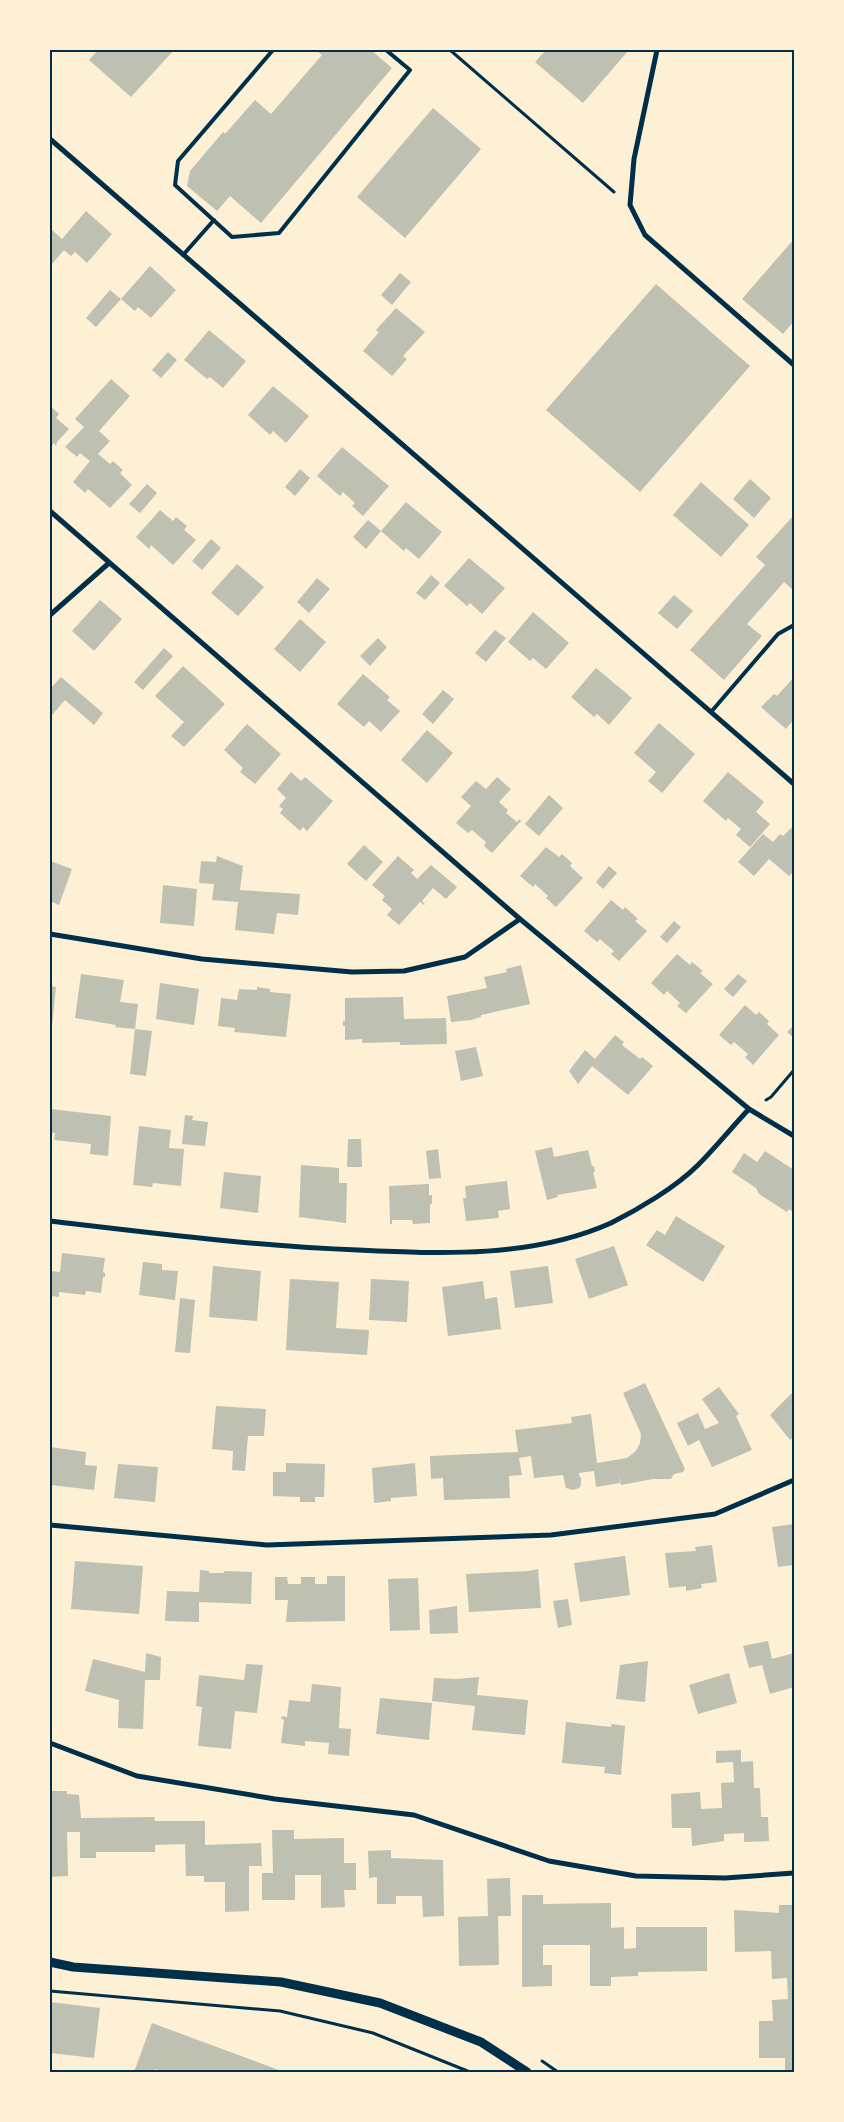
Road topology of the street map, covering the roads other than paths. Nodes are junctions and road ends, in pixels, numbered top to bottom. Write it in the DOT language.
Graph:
graph roads {
  1 [pos="272,50"];
  2 [pos="386,50"];
  3 [pos="657,50"];
  4 [pos="50,139"];
  5 [pos="214,220"];
  6 [pos="183,254"];
  7 [pos="794,364"];
  8 [pos="50,511"];
  9 [pos="109,563"];
  10 [pos="50,615"];
  11 [pos="794,626"];
  12 [pos="711,712"];
  13 [pos="794,784"];
  14 [pos="520,918"];
  15 [pos="50,934"];
  16 [pos="749,1109"];
  17 [pos="794,1136"];
  18 [pos="50,1222"];
  19 [pos="794,1480"];
  20 [pos="50,1525"];
  21 [pos="50,1743"];
  22 [pos="794,1873"];
  23 [pos="50,1962"];
  24 [pos="526,2072"];
  1 -- 5 [label="lane"];
  2 -- 5 [label="lane"];
  3 -- 7 [label="street"];
  4 -- 6 [label="street"];
  5 -- 6 [label="lane"];
  6 -- 12 [label="street"];
  8 -- 9 [label="street"];
  9 -- 10 [label="street"];
  9 -- 14 [label="street"];
  11 -- 12 [label="lane"];
  12 -- 13 [label="street"];
  14 -- 15 [label="street"];
  14 -- 16 [label="street"];
  16 -- 17 [label="street"];
  16 -- 18 [label="street"];
  19 -- 20 [label="street"];
  21 -- 22 [label="street"];
  23 -- 24 [label="street"];
}
